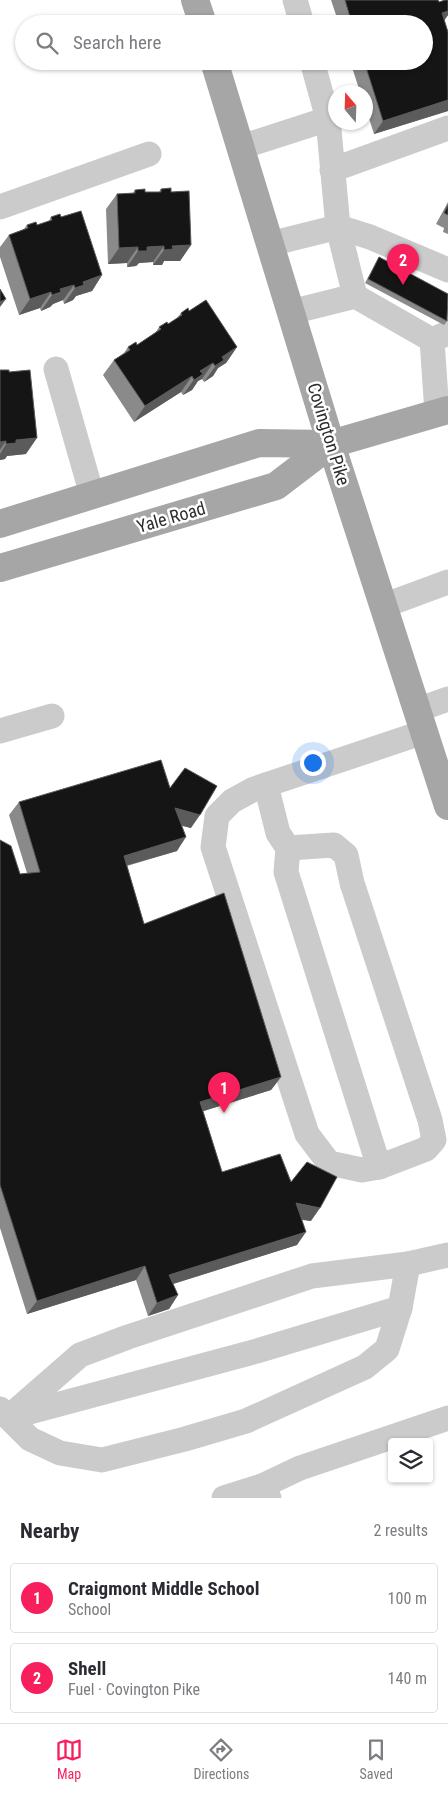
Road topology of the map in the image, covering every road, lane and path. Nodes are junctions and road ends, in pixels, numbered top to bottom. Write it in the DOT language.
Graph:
graph roads {
  1 [pos="195,0"];
  2 [pos="295,0"];
  3 [pos="200,15"];
  4 [pos="299,15"];
  5 [pos="217,70"];
  6 [pos="314,70"];
  7 [pos="328,119"];
  8 [pos="448,128"];
  9 [pos="329,130"];
  10 [pos="241,147"];
  11 [pos="148,154"];
  12 [pos="332,170"];
  13 [pos="0,207"];
  14 [pos="338,227"];
  15 [pos="270,244"];
  16 [pos="448,270"];
  17 [pos="355,296"];
  18 [pos="290,312"];
  19 [pos="440,337"];
  20 [pos="56,369"];
  21 [pos="442,412"];
  22 [pos="331,444"];
  23 [pos="92,495"];
  24 [pos="0,524"];
  25 [pos="0,568"];
  26 [pos="448,582"];
  27 [pos="383,606"];
  28 [pos="448,698"];
  29 [pos="52,716"];
  30 [pos="420,721"];
  31 [pos="0,731"];
  32 [pos="266,785"];
  33 [pos="448,806"];
  34 [pos="288,848"];
  35 [pos="379,1167"];
  36 [pos="448,1255"];
  37 [pos="408,1264"];
  38 [pos="400,1308"];
  39 [pos="4,1413"];
  40 [pos="448,1418"];
  41 [pos="266,1492"];
  42 [pos="224,1498"];
  1 -- 3 [label="main road"];
  2 -- 4 [label="lane"];
  5 -- 10 [label="main road, Covington Pike"];
  6 -- 7 [label="lane"];
  7 -- 10 [label="lane"];
  8 -- 12 [label="lane"];
  9 -- 12 [label="lane"];
  10 -- 15 [label="main road, Covington Pike"];
  11 -- 13 [label="lane"];
  12 -- 14 [label="lane"];
  14 -- 15 [label="lane"];
  14 -- 16 [label="lane"];
  14 -- 17 [label="lane"];
  15 -- 18 [label="main road, Covington Pike"];
  17 -- 18 [label="lane"];
  17 -- 19 [label="lane"];
  18 -- 22 [label="main road, Covington Pike"];
  19 -- 21 [label="lane"];
  20 -- 23 [label="lane"];
  21 -- 22 [label="main road, Yale Road"];
  22 -- 23 [label="main road, Yale Road"];
  22 -- 25 [label="main road, Yale Road"];
  22 -- 27 [label="main road, Covington Pike"];
  23 -- 24 [label="main road, Yale Road"];
  26 -- 27 [label="lane"];
  27 -- 30 [label="main road, Covington Pike"];
  28 -- 30 [label="lane"];
  29 -- 31 [label="lane"];
  30 -- 32 [label="lane"];
  30 -- 33 [label="main road, Covington Pike"];
  32 -- 34 [label="lane"];
  32 -- 35 [label="lane"];
  34 -- 35 [label="lane"];
  34 -- 35 [label="lane"];
  36 -- 37 [label="lane"];
  37 -- 38 [label="lane"];
  37 -- 39 [label="lane"];
  38 -- 39 [label="lane"];
  38 -- 39 [label="lane"];
  40 -- 41 [label="lane"];
  41 -- 42 [label="lane"];
}
